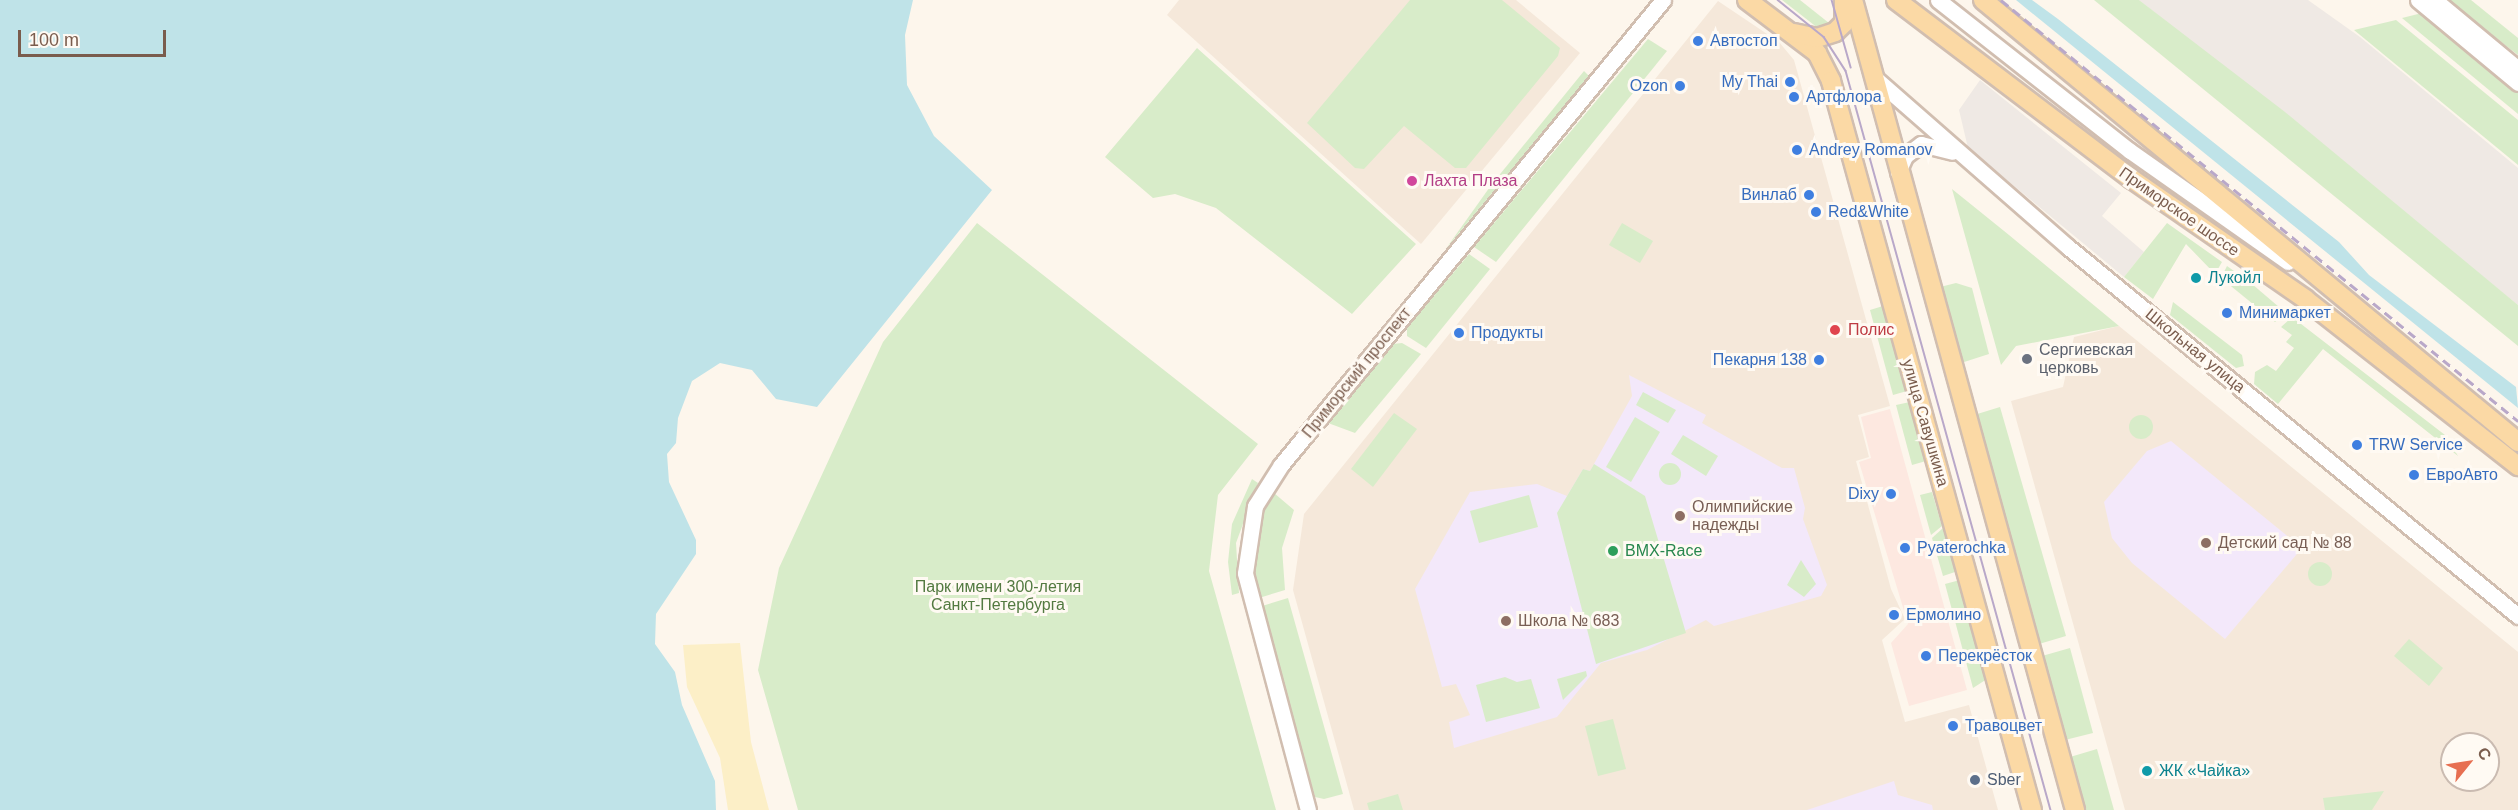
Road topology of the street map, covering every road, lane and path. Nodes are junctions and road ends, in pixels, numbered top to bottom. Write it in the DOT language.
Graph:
graph roads {
  1 [pos="1663,0"];
  2 [pos="1748,0"];
  3 [pos="1844,0"];
  4 [pos="1853,0"];
  5 [pos="1896,0"];
  6 [pos="1938,0"];
  7 [pos="1983,0"];
  8 [pos="2418,0"];
  9 [pos="2435,0"];
  10 [pos="1792,32"];
  11 [pos="2518,69"];
  12 [pos="1876,80"];
  13 [pos="2518,83"];
  14 [pos="1968,162"];
  15 [pos="1898,172"];
  16 [pos="2357,310"];
  17 [pos="2518,442"];
  18 [pos="2518,466"];
  19 [pos="2518,616"];
  20 [pos="1308,810"];
  21 [pos="2032,810"];
  22 [pos="2075,810"];
  1 -- 20 [label="street, Приморский проспект"];
  2 -- 10 [label="main road, улица Савушкина"];
  3 -- 10 [label="main road"];
  4 -- 12 [label="main road"];
  5 -- 18 [label="main road, Приморское шоссе"];
  6 -- 16 [label="street"];
  7 -- 16 [label="main road"];
  8 -- 13 [label="street"];
  9 -- 11 [label="street"];
  10 -- 21 [label="main road, улица Савушкина"];
  12 -- 14 [label="street, Школьная улица"];
  12 -- 15 [label="main road"];
  14 -- 15 [label="street"];
  14 -- 19 [label="street, Школьная улица"];
  15 -- 22 [label="main road"];
  16 -- 17 [label="main road"];
}
